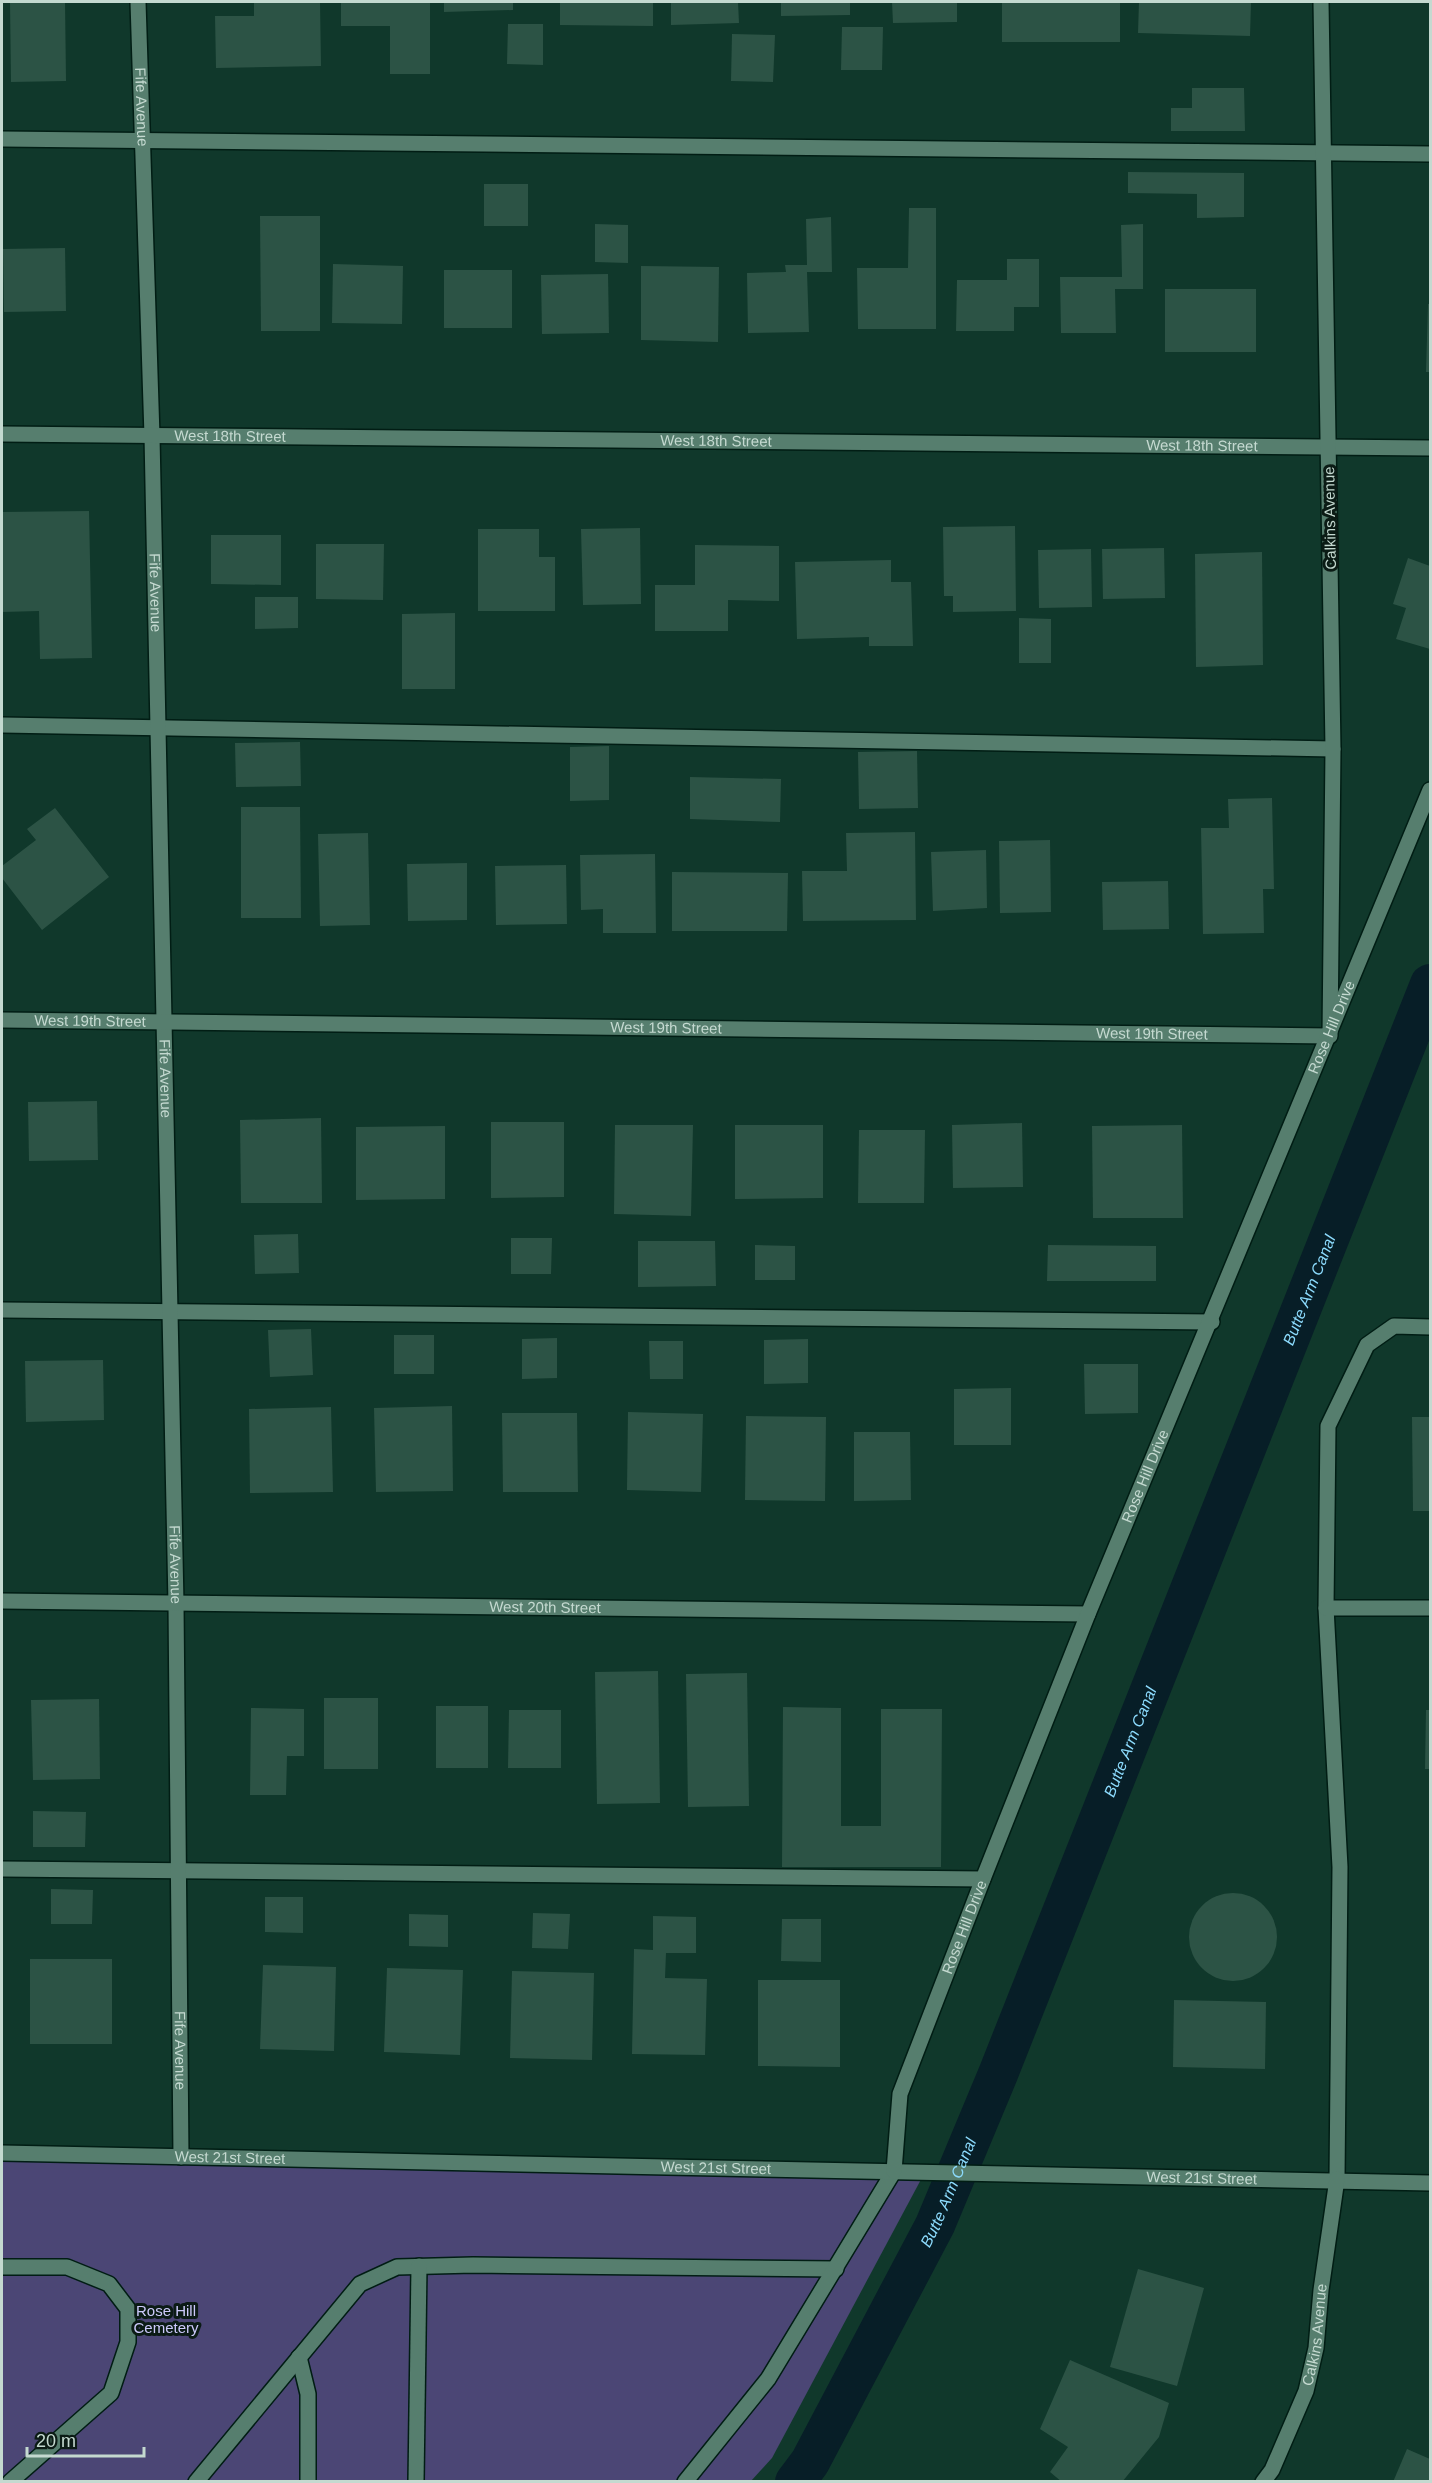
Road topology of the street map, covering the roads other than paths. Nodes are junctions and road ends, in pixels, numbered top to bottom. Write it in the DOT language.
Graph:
graph roads {
  1 [pos="138,2"];
  2 [pos="1321,2"];
  3 [pos="2,139"];
  4 [pos="143,141"];
  5 [pos="1324,151"];
  6 [pos="1431,154"];
  7 [pos="2,434"];
  8 [pos="152,436"];
  9 [pos="1330,447"];
  10 [pos="1431,448"];
  11 [pos="2,725"];
  12 [pos="156,727"];
  13 [pos="1333,749"];
  14 [pos="1431,790"];
  15 [pos="2,1020"];
  16 [pos="163,1023"];
  17 [pos="1330,1036"];
  18 [pos="2,1310"];
  19 [pos="170,1312"];
  20 [pos="1212,1322"];
  21 [pos="1431,1327"];
  22 [pos="2,1601"];
  23 [pos="176,1604"];
  24 [pos="1326,1608"];
  25 [pos="1431,1608"];
  26 [pos="1088,1614"];
  27 [pos="2,1869"];
  28 [pos="180,1871"];
  29 [pos="983,1880"];
  30 [pos="2,2153"];
  31 [pos="182,2157"];
  32 [pos="894,2171"];
  33 [pos="1337,2180"];
  34 [pos="1431,2183"];
  35 [pos="419,2266"];
  36 [pos="2,2267"];
  37 [pos="836,2269"];
  38 [pos="299,2357"];
  39 [pos="10,2481"];
  40 [pos="196,2481"];
  41 [pos="308,2481"];
  42 [pos="416,2481"];
  43 [pos="685,2481"];
  44 [pos="1263,2481"];
  1 -- 4 [label="street, Fife Avenue"];
  2 -- 5 [label="street, Calkins Avenue"];
  3 -- 4 [label="street"];
  4 -- 5 [label="street"];
  4 -- 8 [label="street, Fife Avenue"];
  5 -- 6 [label="street"];
  5 -- 9 [label="street, Calkins Avenue"];
  7 -- 8 [label="street, West 18th Street"];
  8 -- 9 [label="street, West 18th Street"];
  8 -- 12 [label="street, Fife Avenue"];
  9 -- 10 [label="street, West 18th Street"];
  9 -- 13 [label="street, Calkins Avenue"];
  11 -- 12 [label="street"];
  12 -- 13 [label="street"];
  12 -- 16 [label="street, Fife Avenue"];
  13 -- 17 [label="street, Calkins Avenue"];
  14 -- 17 [label="street, Rose Hill Drive"];
  15 -- 16 [label="street, West 19th Street"];
  16 -- 17 [label="street, West 19th Street"];
  16 -- 19 [label="street, Fife Avenue"];
  17 -- 20 [label="street, Rose Hill Drive"];
  18 -- 19 [label="street"];
  19 -- 20 [label="street"];
  19 -- 23 [label="street, Fife Avenue"];
  20 -- 26 [label="street, Rose Hill Drive"];
  21 -- 24 [label="street, Calkins Avenue"];
  22 -- 23 [label="street, West 20th Street"];
  23 -- 26 [label="street, West 20th Street"];
  23 -- 28 [label="street, Fife Avenue"];
  24 -- 25 [label="street"];
  24 -- 33 [label="street, Calkins Avenue"];
  26 -- 29 [label="street, Rose Hill Drive"];
  27 -- 28 [label="street"];
  28 -- 29 [label="street"];
  28 -- 31 [label="street, Fife Avenue"];
  29 -- 32 [label="street, Rose Hill Drive"];
  30 -- 31 [label="street, West 21st Street"];
  31 -- 32 [label="street, West 21st Street"];
  32 -- 33 [label="street, West 21st Street"];
  32 -- 37 [label="street"];
  33 -- 34 [label="street, West 21st Street"];
  33 -- 44 [label="street, Calkins Avenue"];
  35 -- 37 [label="street"];
  35 -- 38 [label="street"];
  35 -- 42 [label="street"];
  36 -- 39 [label="street"];
  37 -- 43 [label="street"];
  38 -- 40 [label="street"];
  38 -- 41 [label="street"];
}
